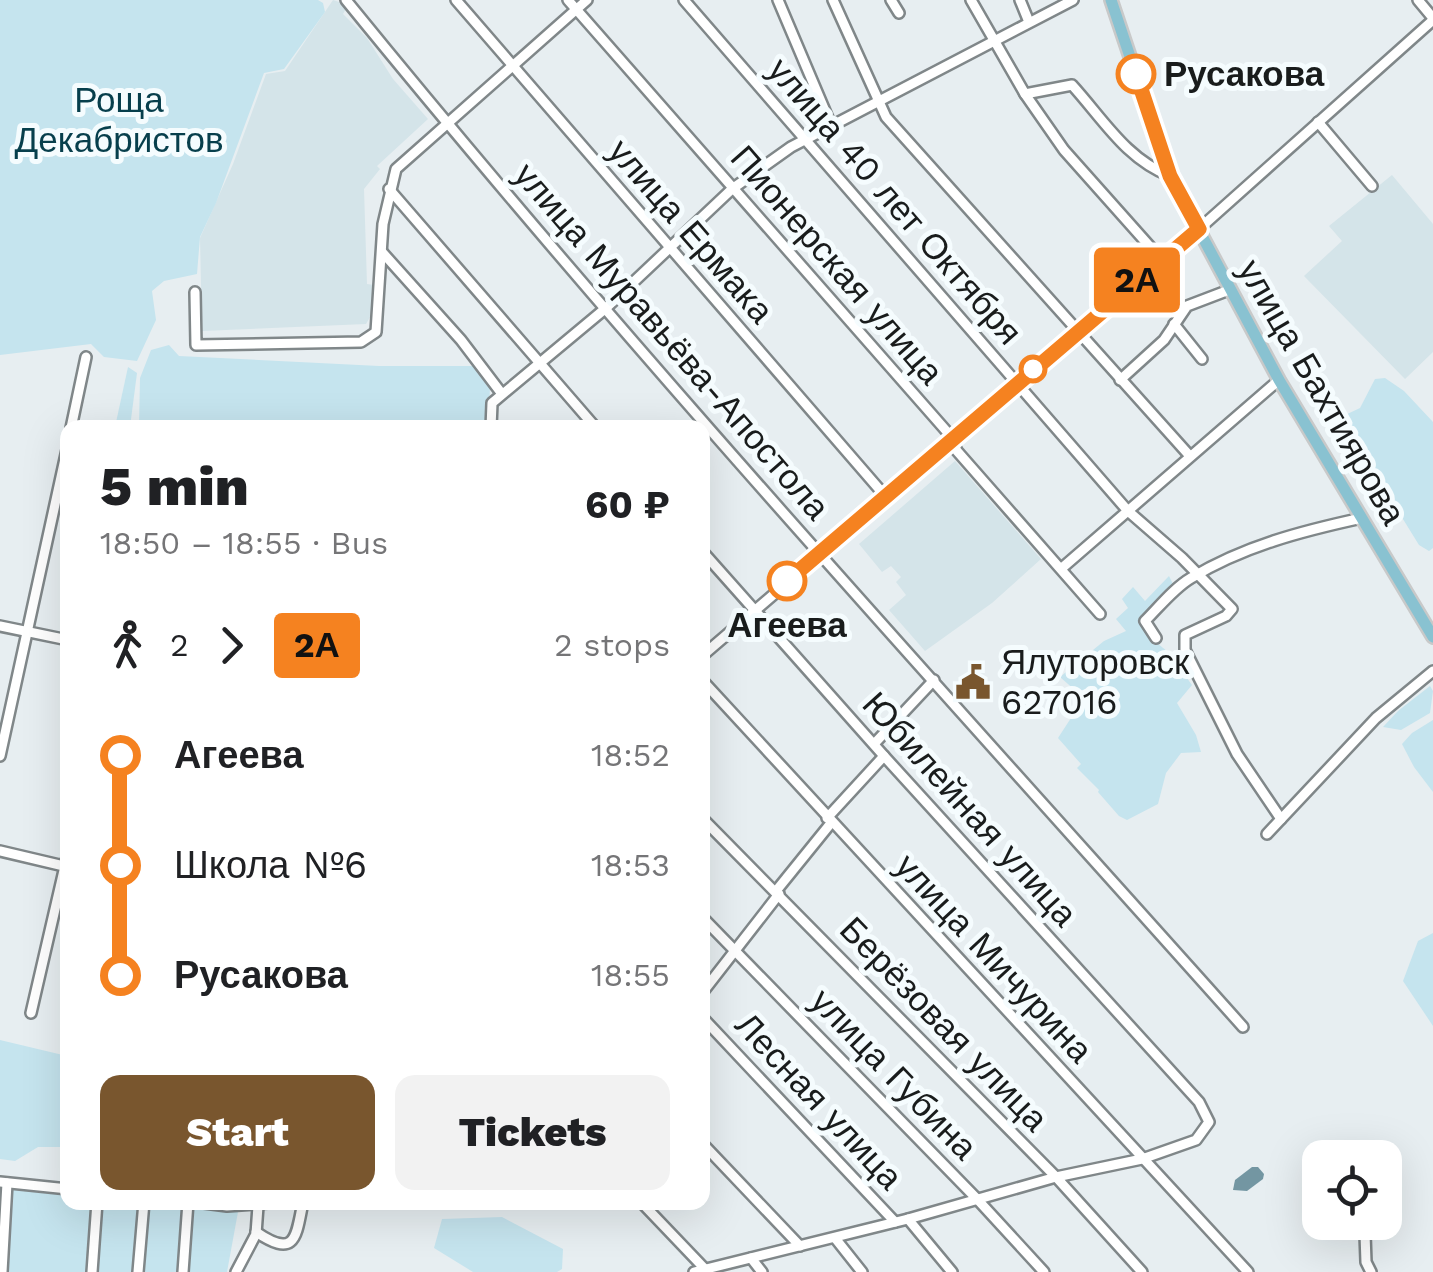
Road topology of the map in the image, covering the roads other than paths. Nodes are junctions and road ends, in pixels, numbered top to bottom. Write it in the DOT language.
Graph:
graph roads {
  1 [pos="346,0"];
  2 [pos="456,0"];
  3 [pos="568,0"];
  4 [pos="587,0"];
  5 [pos="684,0"];
  6 [pos="778,0"];
  7 [pos="833,0"];
  8 [pos="891,0"];
  9 [pos="971,0"];
  10 [pos="1020,0"];
  11 [pos="1073,0"];
  12 [pos="1111,0"];
  13 [pos="1418,0"];
  14 [pos="576,9"];
  15 [pos="899,13"];
  16 [pos="1433,19"];
  17 [pos="1029,22"];
  18 [pos="994,40"];
  19 [pos="512,68"];
  20 [pos="1024,94"];
  21 [pos="878,100"];
  22 [pos="1318,122"];
  23 [pos="448,124"];
  24 [pos="830,125"];
  25 [pos="805,138"];
  26 [pos="1170,176"];
  27 [pos="1372,186"];
  28 [pos="389,189"];
  29 [pos="732,189"];
  30 [pos="1199,229"];
  31 [pos="669,249"];
  32 [pos="382,252"];
  33 [pos="1161,259"];
  34 [pos="1229,290"];
  35 [pos="195,292"];
  36 [pos="606,308"];
  37 [pos="1174,324"];
  38 [pos="1077,331"];
  39 [pos="86,357"];
  40 [pos="1202,359"];
  41 [pos="542,362"];
  42 [pos="1120,380"];
  43 [pos="1278,380"];
  44 [pos="1017,383"];
  45 [pos="502,394"];
  46 [pos="73,420"];
  47 [pos="491,420"];
  48 [pos="589,420"];
  49 [pos="703,420"];
  50 [pos="710,428"];
  51 [pos="950,442"];
  52 [pos="1189,456"];
  53 [pos="60,483"];
  54 [pos="886,496"];
  55 [pos="1128,511"];
  56 [pos="1362,518"];
  57 [pos="820,554"];
  58 [pos="710,560"];
  59 [pos="1062,568"];
  60 [pos="1198,574"];
  61 [pos="754,610"];
  62 [pos="1100,614"];
  63 [pos="0,626"];
  64 [pos="29,632"];
  65 [pos="1433,637"];
  66 [pos="60,638"];
  67 [pos="1156,638"];
  68 [pos="710,649"];
  69 [pos="1433,672"];
  70 [pos="934,680"];
  71 [pos="710,689"];
  72 [pos="874,744"];
  73 [pos="0,756"];
  74 [pos="884,756"];
  75 [pos="829,820"];
  76 [pos="1281,820"];
  77 [pos="710,826"];
  78 [pos="1267,834"];
  79 [pos="0,851"];
  80 [pos="60,866"];
  81 [pos="60,892"];
  82 [pos="777,893"];
  83 [pos="710,926"];
  84 [pos="735,950"];
  85 [pos="710,982"];
  86 [pos="31,1013"];
  87 [pos="710,1026"];
  88 [pos="1243,1026"];
  89 [pos="710,1152"];
  90 [pos="1142,1159"];
  91 [pos="1056,1177"];
  92 [pos="4,1183"];
  93 [pos="60,1188"];
  94 [pos="977,1199"];
  95 [pos="96,1210"];
  96 [pos="143,1210"];
  97 [pos="191,1210"];
  98 [pos="258,1210"];
  99 [pos="302,1210"];
  100 [pos="648,1210"];
  101 [pos="908,1219"];
  102 [pos="894,1222"];
  103 [pos="256,1232"];
  104 [pos="835,1238"];
  105 [pos="1365,1240"];
  106 [pos="800,1246"];
  107 [pos="751,1258"];
  108 [pos="698,1271"];
  109 [pos="2,1272"];
  110 [pos="92,1272"];
  111 [pos="138,1272"];
  112 [pos="184,1272"];
  113 [pos="236,1272"];
  114 [pos="762,1272"];
  115 [pos="862,1272"];
  116 [pos="952,1272"];
  117 [pos="1044,1272"];
  118 [pos="1142,1272"];
  119 [pos="1248,1272"];
  120 [pos="1372,1272"];
  1 -- 23 [label="street, улица Муравьёва-Апостола"];
  2 -- 19 [label="street, улица Ермака"];
  3 -- 14 [label="street, Пионерская улица"];
  4 -- 14 [label="street"];
  5 -- 25 [label="street, улица 40 лет Октября"];
  6 -- 24 [label="street"];
  7 -- 21 [label="street"];
  8 -- 15 [label="street"];
  9 -- 18 [label="street"];
  10 -- 17 [label="street"];
  11 -- 17 [label="street"];
  12 -- 26 [label="main road, улица Бахтиярова"];
  13 -- 16 [label="street"];
  14 -- 19 [label="street"];
  14 -- 29 [label="street, Пионерская улица"];
  16 -- 22 [label="street"];
  17 -- 18 [label="street"];
  18 -- 20 [label="street"];
  18 -- 21 [label="street"];
  19 -- 23 [label="street"];
  19 -- 31 [label="street, улица Ермака"];
  20 -- 26 [label="street"];
  20 -- 33 [label="street"];
  21 -- 24 [label="street"];
  21 -- 38 [label="street"];
  22 -- 27 [label="street"];
  22 -- 30 [label="street"];
  23 -- 28 [label="street"];
  23 -- 36 [label="street, улица Муравьёва-Апостола"];
  24 -- 25 [label="street"];
  25 -- 29 [label="street"];
  25 -- 44 [label="street, улица 40 лет Октября"];
  26 -- 30 [label="main road, улица Бахтиярова"];
  28 -- 32 [label="street"];
  28 -- 41 [label="street"];
  29 -- 31 [label="street"];
  29 -- 51 [label="street, Пионерская улица"];
  30 -- 33 [label="street"];
  30 -- 34 [label="main road, улица Бахтиярова"];
  31 -- 36 [label="street"];
  31 -- 54 [label="street, улица Ермака"];
  32 -- 35 [label="street"];
  32 -- 45 [label="street"];
  33 -- 38 [label="street"];
  34 -- 37 [label="street"];
  34 -- 43 [label="main road, улица Бахтиярова"];
  36 -- 41 [label="street"];
  36 -- 49 [label="street, улица Муравьёва-Апостола"];
  37 -- 40 [label="street"];
  37 -- 42 [label="street"];
  38 -- 42 [label="street"];
  38 -- 44 [label="street"];
  39 -- 46 [label="street"];
  41 -- 45 [label="street"];
  41 -- 48 [label="street"];
  42 -- 52 [label="street"];
  43 -- 52 [label="street"];
  43 -- 56 [label="main road, улица Бахтиярова"];
  44 -- 51 [label="street"];
  44 -- 55 [label="street, улица 40 лет Октября"];
  45 -- 47 [label="street"];
  50 -- 57 [label="street, улица Муравьёва-Апостола"];
  51 -- 54 [label="street"];
  51 -- 59 [label="street, Пионерская улица"];
  52 -- 55 [label="street"];
  53 -- 64 [label="street"];
  54 -- 57 [label="street"];
  55 -- 59 [label="street"];
  55 -- 60 [label="street, улица 40 лет Октября"];
  56 -- 60 [label="street"];
  56 -- 65 [label="main road, улица Бахтиярова"];
  57 -- 61 [label="street"];
  57 -- 70 [label="street, улица Муравьёва-Апостола"];
  58 -- 61 [label="street, Юбилейная улица"];
  59 -- 62 [label="street, Пионерская улица"];
  60 -- 67 [label="street"];
  60 -- 76 [label="street, улица 40 лет Октября"];
  61 -- 68 [label="street"];
  61 -- 72 [label="street, Юбилейная улица"];
  63 -- 64 [label="street"];
  64 -- 66 [label="street"];
  64 -- 73 [label="street"];
  69 -- 76 [label="street"];
  70 -- 72 [label="street"];
  70 -- 88 [label="street, улица Муравьёва-Апостола"];
  71 -- 75 [label="street, улица Мичурина"];
  72 -- 74 [label="street, Юбилейная улица"];
  74 -- 75 [label="street"];
  74 -- 90 [label="street, Юбилейная улица"];
  75 -- 82 [label="street"];
  75 -- 90 [label="street, улица Мичурина"];
  76 -- 78 [label="street"];
  77 -- 82 [label="street, Берёзовая улица"];
  79 -- 80 [label="street"];
  81 -- 86 [label="street"];
  82 -- 84 [label="street"];
  82 -- 91 [label="street, Берёзовая улица"];
  83 -- 84 [label="street, улица Губина"];
  84 -- 85 [label="street"];
  84 -- 94 [label="street, улица Губина"];
  87 -- 102 [label="street, Лесная улица"];
  89 -- 106 [label="street"];
  90 -- 91 [label="street"];
  90 -- 119 [label="street, улица Мичурина"];
  91 -- 94 [label="street"];
  91 -- 118 [label="street, Берёзовая улица"];
  92 -- 93 [label="street"];
  92 -- 109 [label="street"];
  94 -- 101 [label="street"];
  94 -- 117 [label="street, улица Губина"];
  95 -- 110 [label="street"];
  96 -- 111 [label="street"];
  97 -- 112 [label="street"];
  98 -- 103 [label="street"];
  99 -- 103 [label="street"];
  100 -- 108 [label="street"];
  101 -- 102 [label="street"];
  101 -- 116 [label="street, Лесная улица"];
  102 -- 104 [label="street"];
  103 -- 113 [label="street"];
  104 -- 106 [label="street"];
  104 -- 115 [label="street"];
  105 -- 120 [label="street"];
  106 -- 107 [label="street"];
  107 -- 108 [label="street"];
  107 -- 114 [label="street"];
}
